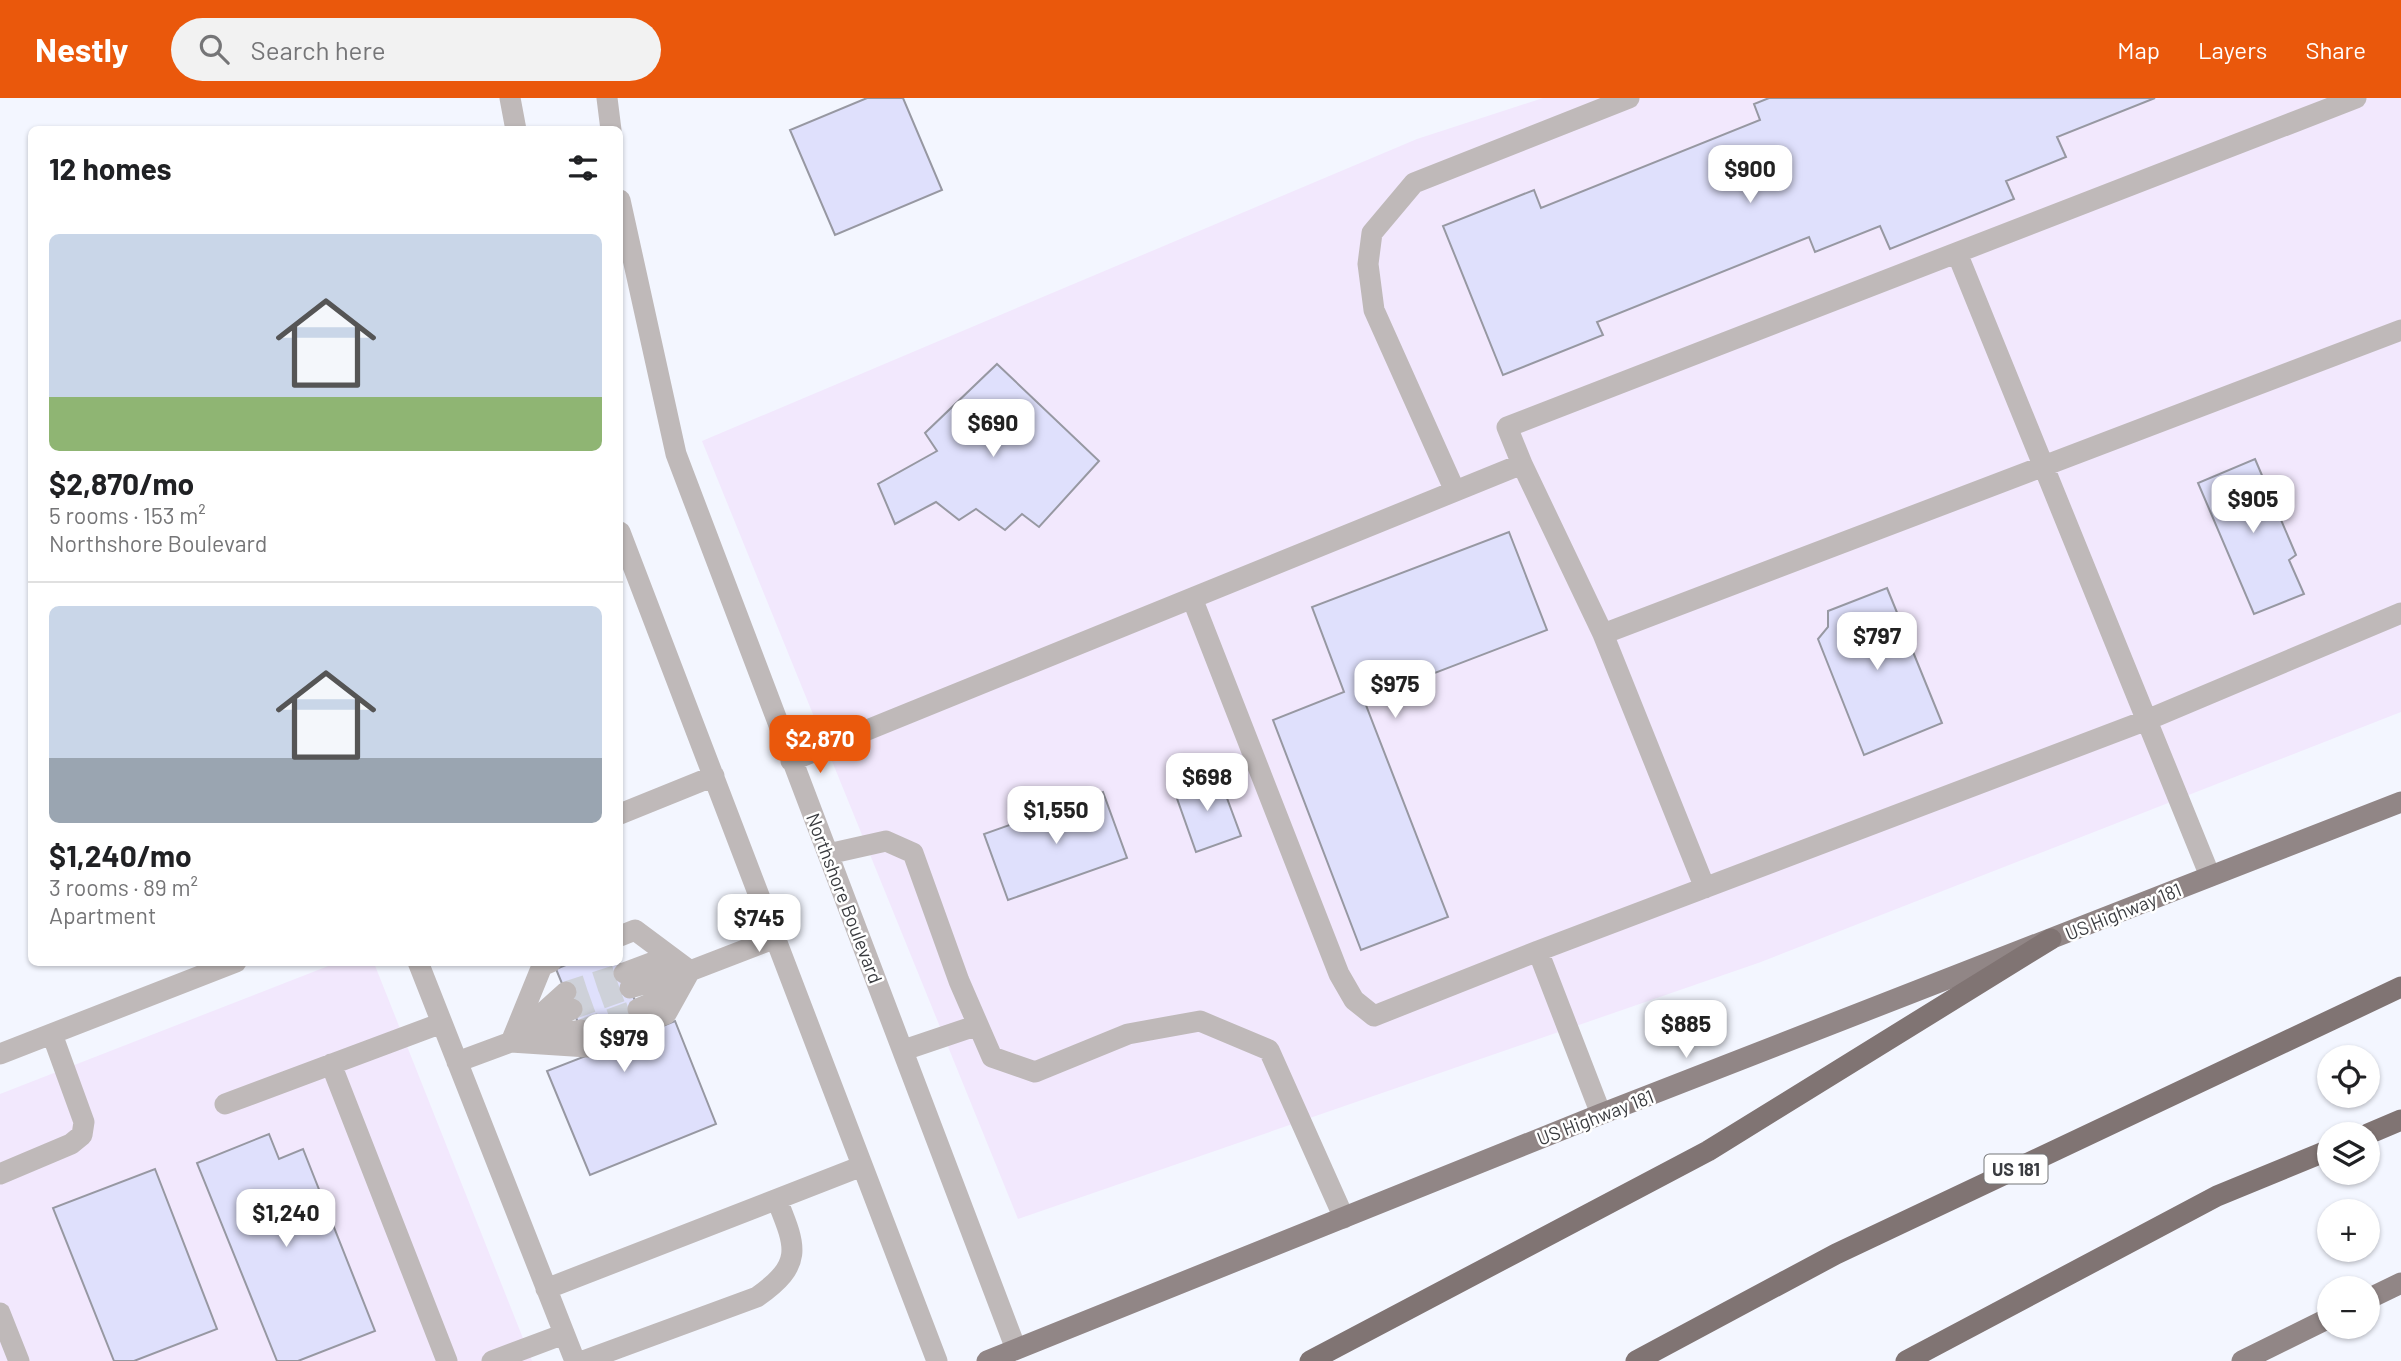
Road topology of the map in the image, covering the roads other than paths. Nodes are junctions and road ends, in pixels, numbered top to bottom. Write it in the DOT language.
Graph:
graph roads {
  1 [pos="510,98"];
  2 [pos="1629,98"];
  3 [pos="2356,98"];
  4 [pos="612,100"];
  5 [pos="515,126"];
  6 [pos="611,126"];
  7 [pos="623,214"];
  8 [pos="1957,253"];
  9 [pos="2401,330"];
  10 [pos="1522,464"];
  11 [pos="2044,466"];
  12 [pos="1455,491"];
  13 [pos="623,540"];
  14 [pos="1192,598"];
  15 [pos="2401,613"];
  16 [pos="1603,634"];
  17 [pos="2147,720"];
  18 [pos="791,761"];
  19 [pos="714,776"];
  20 [pos="2401,802"];
  21 [pos="623,813"];
  22 [pos="828,854"];
  23 [pos="2210,876"];
  24 [pos="1704,888"];
  25 [pos="623,935"];
  26 [pos="776,938"];
  27 [pos="2052,939"];
  28 [pos="1538,951"];
  29 [pos="226,966"];
  30 [pos="420,966"];
  31 [pos="542,966"];
  32 [pos="690,971"];
  33 [pos="627,980"];
  34 [pos="2401,987"];
  35 [pos="569,1001"];
  36 [pos="641,1016"];
  37 [pos="442,1023"];
  38 [pos="978,1025"];
  39 [pos="52,1034"];
  40 [pos="585,1039"];
  41 [pos="511,1042"];
  42 [pos="904,1050"];
  43 [pos="0,1054"];
  44 [pos="457,1062"];
  45 [pos="331,1065"];
  46 [pos="225,1104"];
  47 [pos="1601,1114"];
  48 [pos="2401,1120"];
  49 [pos="2380,1129"];
  50 [pos="2317,1155"];
  51 [pos="862,1166"];
  52 [pos="0,1174"];
  53 [pos="777,1200"];
  54 [pos="1344,1218"];
  55 [pos="2401,1283"];
  56 [pos="546,1289"];
  57 [pos="2380,1293"];
  58 [pos="0,1313"];
  59 [pos="2317,1324"];
  60 [pos="564,1334"];
  61 [pos="1017,1349"];
  62 [pos="19,1361"];
  63 [pos="447,1361"];
  64 [pos="492,1361"];
  65 [pos="575,1361"];
  66 [pos="583,1361"];
  67 [pos="937,1361"];
  68 [pos="987,1361"];
  69 [pos="1310,1361"];
  70 [pos="1636,1361"];
  71 [pos="1906,1361"];
  72 [pos="2242,1361"];
  1 -- 5 [label="street"];
  2 -- 12 [label="street"];
  3 -- 8 [label="street"];
  4 -- 6 [label="street"];
  7 -- 18 [label="street, Northshore Boulevard"];
  8 -- 10 [label="street"];
  8 -- 11 [label="street"];
  9 -- 11 [label="street"];
  10 -- 12 [label="street"];
  10 -- 16 [label="street"];
  11 -- 16 [label="street"];
  11 -- 17 [label="street"];
  12 -- 14 [label="street"];
  13 -- 19 [label="street"];
  14 -- 18 [label="street"];
  14 -- 28 [label="street"];
  15 -- 17 [label="street"];
  16 -- 24 [label="street"];
  17 -- 23 [label="street"];
  17 -- 24 [label="street"];
  18 -- 22 [label="street, Northshore Boulevard"];
  19 -- 21 [label="street"];
  19 -- 26 [label="street"];
  20 -- 23 [label="main road, US Highway 181"];
  22 -- 38 [label="street"];
  22 -- 42 [label="street, Northshore Boulevard"];
  23 -- 27 [label="main road, US Highway 181"];
  24 -- 28 [label="street"];
  25 -- 32 [label="street"];
  26 -- 32 [label="street"];
  26 -- 51 [label="street"];
  27 -- 47 [label="main road, US Highway 181"];
  27 -- 69 [label="highway"];
  28 -- 47 [label="street"];
  29 -- 39 [label="street"];
  30 -- 37 [label="street"];
  31 -- 41 [label="street"];
  32 -- 33 [label="street"];
  32 -- 36 [label="street"];
  34 -- 70 [label="highway, US 181"];
  35 -- 41 [label="street"];
  37 -- 44 [label="street"];
  37 -- 45 [label="street"];
  38 -- 42 [label="street"];
  38 -- 54 [label="street"];
  39 -- 43 [label="street"];
  39 -- 52 [label="street"];
  40 -- 41 [label="street"];
  41 -- 44 [label="street"];
  42 -- 61 [label="street, Northshore Boulevard"];
  44 -- 56 [label="street"];
  45 -- 46 [label="street"];
  45 -- 63 [label="street"];
  47 -- 54 [label="main road, US Highway 181"];
  48 -- 49 [label="highway"];
  50 -- 71 [label="highway"];
  51 -- 53 [label="street"];
  51 -- 67 [label="street"];
  53 -- 56 [label="street"];
  53 -- 66 [label="street"];
  54 -- 61 [label="main road, US Highway 181"];
  55 -- 57 [label="main road"];
  56 -- 60 [label="street"];
  58 -- 62 [label="street"];
  59 -- 72 [label="main road"];
  60 -- 64 [label="street"];
  60 -- 65 [label="street"];
  61 -- 68 [label="main road, US Highway 181"];
}
